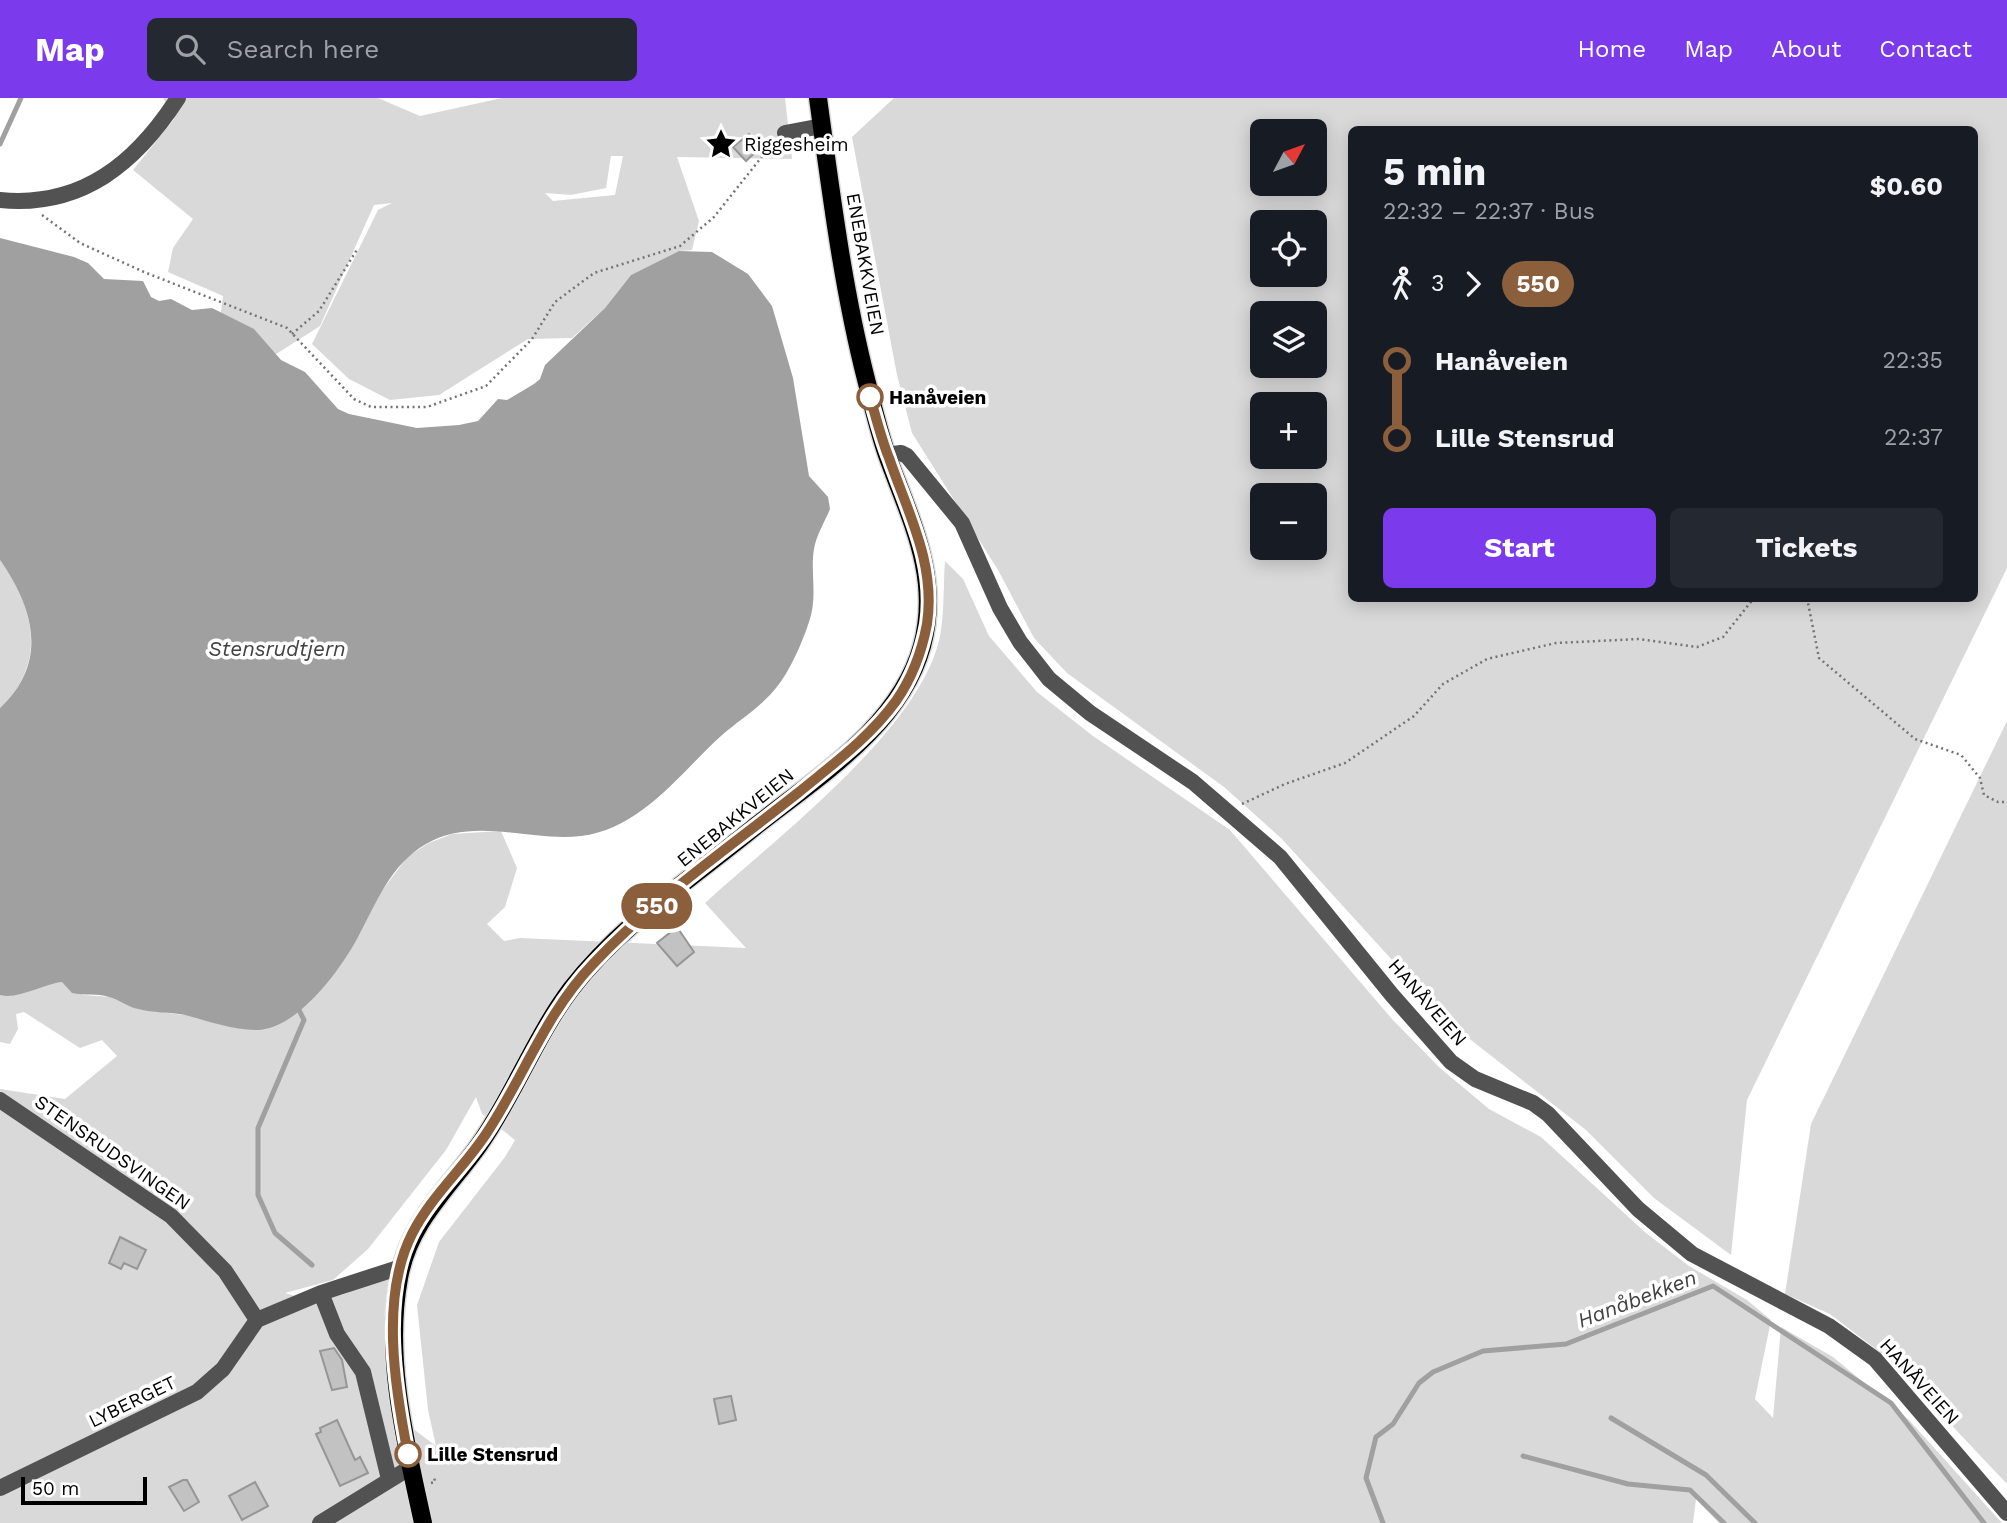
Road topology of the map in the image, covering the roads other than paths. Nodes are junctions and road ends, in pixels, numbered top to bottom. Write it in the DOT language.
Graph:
graph roads {
  1 [pos="178,98"];
  2 [pos="818,98"];
  3 [pos="822,126"];
  4 [pos="785,133"];
  5 [pos="0,200"];
  6 [pos="887,455"];
  7 [pos="0,1100"];
  8 [pos="401,1267"];
  9 [pos="321,1293"];
  10 [pos="257,1320"];
  11 [pos="411,1467"];
  12 [pos="389,1479"];
  13 [pos="0,1488"];
  14 [pos="2007,1513"];
  15 [pos="320,1523"];
  16 [pos="424,1523"];
  1 -- 5 [label="street"];
  2 -- 3 [label="main road, ENEBAKKVEIEN"];
  3 -- 4 [label="street"];
  3 -- 6 [label="main road, ENEBAKKVEIEN"];
  6 -- 8 [label="main road, ENEBAKKVEIEN"];
  6 -- 14 [label="street, HANÅVEIEN"];
  7 -- 10 [label="street, STENSRUDSVINGEN"];
  8 -- 9 [label="street"];
  8 -- 11 [label="main road, ENEBAKKVEIEN"];
  9 -- 10 [label="street"];
  9 -- 12 [label="street"];
  10 -- 13 [label="street, LYBERGET"];
  11 -- 12 [label="street"];
  11 -- 16 [label="main road, ENEBAKKVEIEN"];
  12 -- 15 [label="street"];
}
